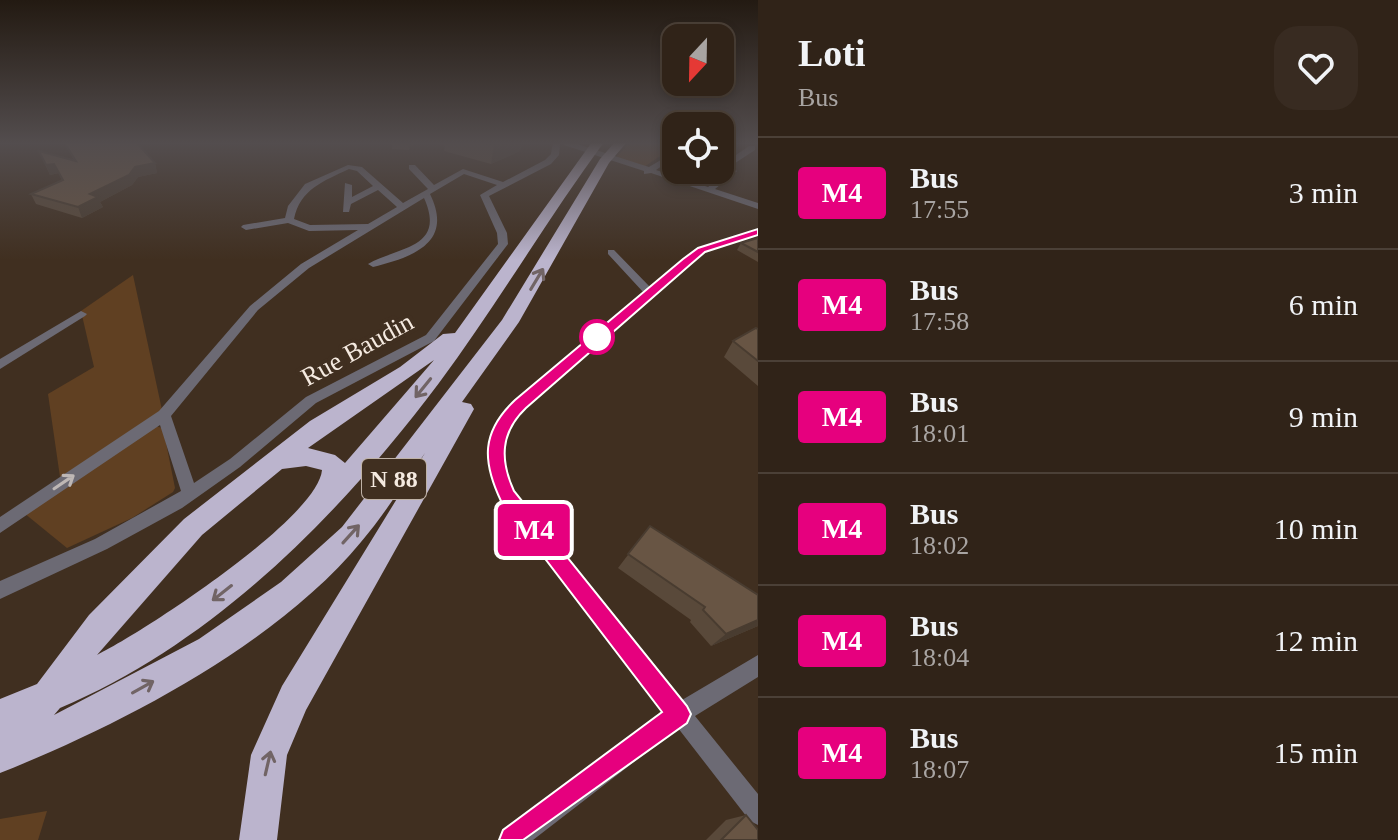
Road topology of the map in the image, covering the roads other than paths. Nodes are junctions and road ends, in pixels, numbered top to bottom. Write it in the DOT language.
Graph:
graph roads {
  1 [pos="316,181"];
  2 [pos="373,181"];
  3 [pos="422,181"];
  4 [pos="446,181"];
  5 [pos="472,181"];
  6 [pos="494,181"];
  7 [pos="508,181"];
  8 [pos="570,181"];
  9 [pos="593,181"];
  10 [pos="677,181"];
  11 [pos="720,181"];
  12 [pos="502,184"];
  13 [pos="348,185"];
  14 [pos="379,186"];
  15 [pos="429,191"];
  16 [pos="708,191"];
  17 [pos="484,195"];
  18 [pos="758,206"];
  19 [pos="403,208"];
  20 [pos="289,220"];
  21 [pos="246,227"];
  22 [pos="370,227"];
  23 [pos="758,232"];
  24 [pos="611,252"];
  25 [pos="373,264"];
  26 [pos="650,293"];
  27 [pos="480,309"];
  28 [pos="81,314"];
  29 [pos="510,322"];
  30 [pos="0,365"];
  31 [pos="164,415"];
  32 [pos="272,463"];
  33 [pos="190,494"];
  34 [pos="0,526"];
  35 [pos="258,565"];
  36 [pos="0,590"];
  37 [pos="758,665"];
  38 [pos="679,714"];
  39 [pos="0,716"];
  40 [pos="0,755"];
  41 [pos="0,762"];
  42 [pos="758,813"];
  43 [pos="258,840"];
  44 [pos="513,840"];
  1 -- 20 [label="street"];
  2 -- 14 [label="street"];
  3 -- 15 [label="street"];
  4 -- 15 [label="street"];
  5 -- 17 [label="street"];
  6 -- 12 [label="street"];
  7 -- 12 [label="street"];
  8 -- 27 [label="highway, N 88"];
  29 -- 9 [label="highway, N 88, one-way"];
  10 -- 16 [label="street"];
  11 -- 16 [label="street"];
  12 -- 17 [label="street"];
  13 -- 14 [label="street"];
  14 -- 19 [label="street"];
  15 -- 19 [label="street"];
  15 -- 25 [label="street"];
  16 -- 18 [label="street"];
  17 -- 33 [label="street, Rue Baudin"];
  19 -- 22 [label="street"];
  20 -- 21 [label="street"];
  20 -- 22 [label="street"];
  22 -- 31 [label="street"];
  23 -- 26 [label="street"];
  24 -- 26 [label="street"];
  26 -- 38 [label="street"];
  27 -- 32 [label="highway"];
  27 -- 35 [label="highway, N 88, one-way"];
  28 -- 30 [label="street"];
  40 -- 29 [label="highway, N 88, one-way"];
  43 -- 29 [label="highway, one-way"];
  31 -- 33 [label="street"];
  34 -- 31 [label="street, one-way"];
  32 -- 35 [label="highway"];
  32 -- 41 [label="highway"];
  33 -- 36 [label="street, Rue Baudin"];
  35 -- 39 [label="highway, N 88, one-way"];
  37 -- 38 [label="street"];
  38 -- 42 [label="street"];
  38 -- 44 [label="street"];
}
